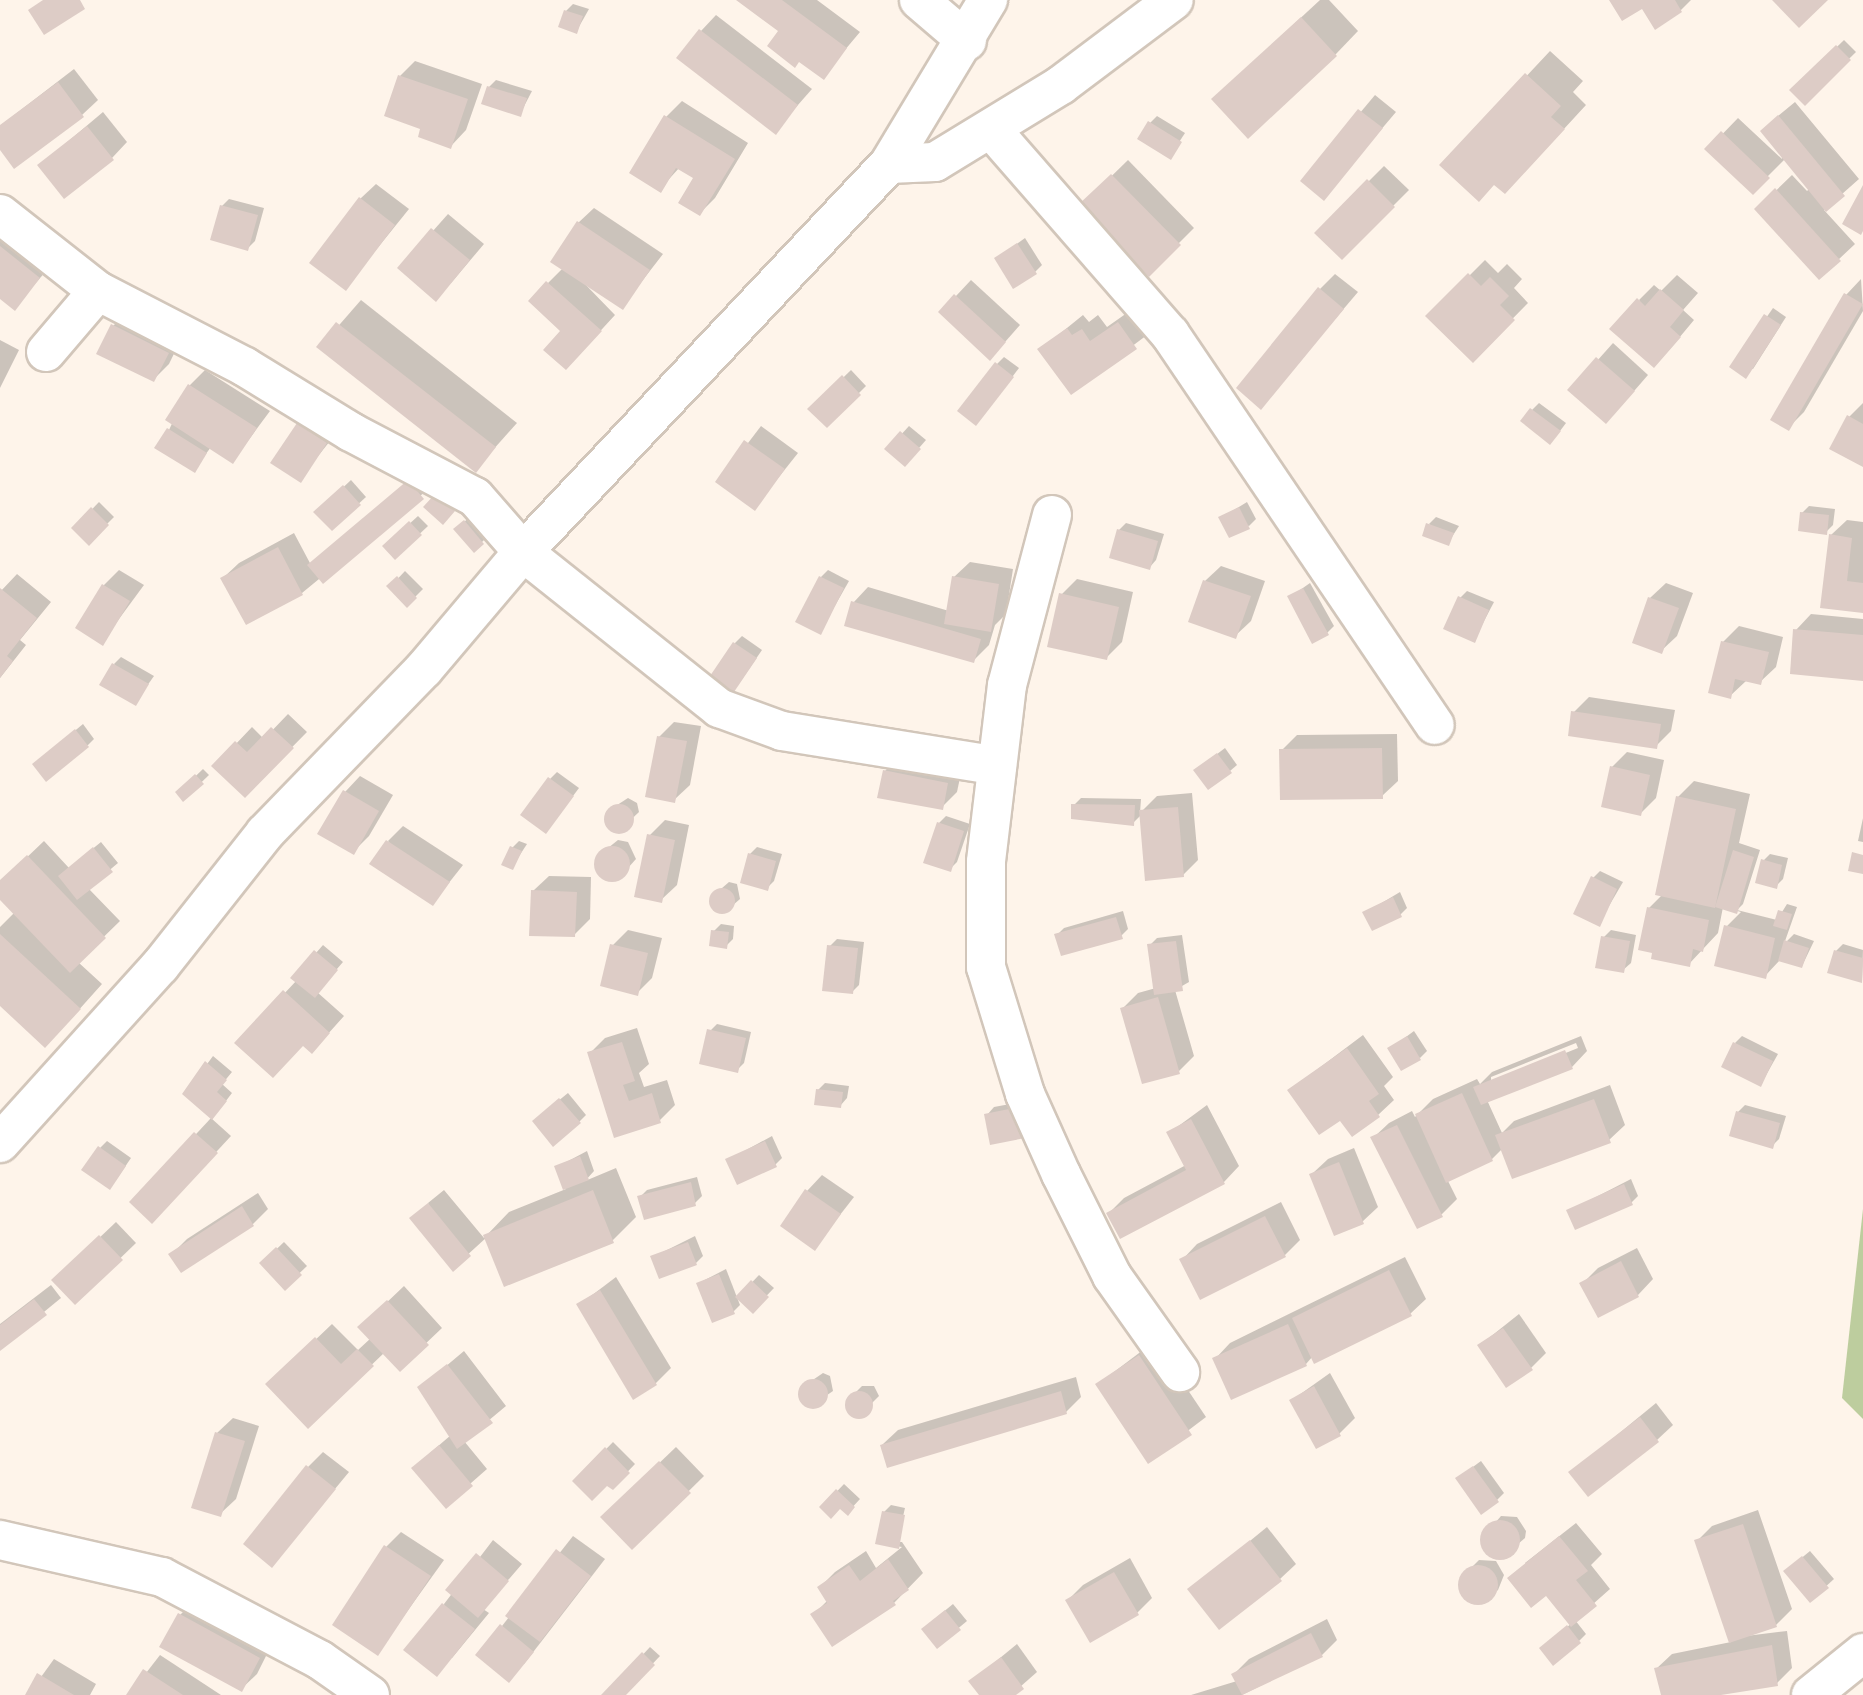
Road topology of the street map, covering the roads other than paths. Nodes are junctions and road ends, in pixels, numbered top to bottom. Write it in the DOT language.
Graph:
graph roads {
  1 [pos="919,0"];
  2 [pos="988,0"];
  3 [pos="1174,0"];
  4 [pos="967,40"];
  5 [pos="991,129"];
  6 [pos="889,164"];
  7 [pos="0,214"];
  8 [pos="98,292"];
  9 [pos="46,352"];
  10 [pos="1052,515"];
  11 [pos="523,552"];
  12 [pos="1435,725"];
  13 [pos="997,766"];
  14 [pos="0,1143"];
  15 [pos="1180,1372"];
  16 [pos="0,1540"];
  17 [pos="1863,1653"];
  18 [pos="370,1695"];
  19 [pos="1811,1695"];
  1 -- 4 [label="street"];
  2 -- 4 [label="street"];
  3 -- 5 [label="street"];
  4 -- 6 [label="street"];
  5 -- 6 [label="street"];
  5 -- 12 [label="street"];
  6 -- 11 [label="street"];
  7 -- 8 [label="street"];
  8 -- 9 [label="street"];
  8 -- 11 [label="street"];
  10 -- 13 [label="street"];
  11 -- 13 [label="street"];
  11 -- 14 [label="street"];
  13 -- 15 [label="street"];
  16 -- 18 [label="street"];
  17 -- 19 [label="street"];
}
